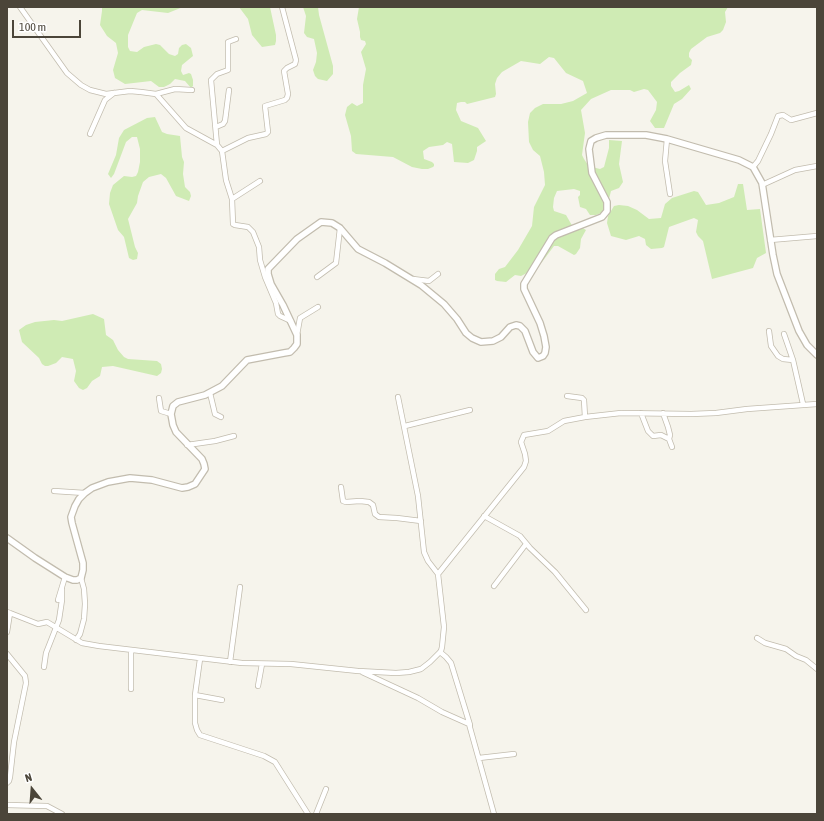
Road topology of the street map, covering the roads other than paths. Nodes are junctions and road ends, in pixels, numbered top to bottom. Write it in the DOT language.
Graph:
graph roads {
  1 [pos="20,7"];
  2 [pos="282,7"];
  3 [pos="236,39"];
  4 [pos="192,90"];
  5 [pos="229,90"];
  6 [pos="114,93"];
  7 [pos="156,94"];
  8 [pos="817,113"];
  9 [pos="216,127"];
  10 [pos="90,134"];
  11 [pos="666,139"];
  12 [pos="217,145"];
  13 [pos="222,151"];
  14 [pos="817,166"];
  15 [pos="753,167"];
  16 [pos="260,181"];
  17 [pos="762,185"];
  18 [pos="670,194"];
  19 [pos="232,199"];
  20 [pos="340,228"];
  21 [pos="817,236"];
  22 [pos="770,240"];
  23 [pos="438,274"];
  24 [pos="317,277"];
  25 [pos="409,278"];
  26 [pos="318,307"];
  27 [pos="291,322"];
  28 [pos="769,331"];
  29 [pos="784,334"];
  30 [pos="297,335"];
  31 [pos="817,355"];
  32 [pos="793,360"];
  33 [pos="210,393"];
  34 [pos="567,396"];
  35 [pos="398,397"];
  36 [pos="159,398"];
  37 [pos="803,404"];
  38 [pos="817,404"];
  39 [pos="470,410"];
  40 [pos="641,413"];
  41 [pos="663,413"];
  42 [pos="171,414"];
  43 [pos="585,416"];
  44 [pos="221,417"];
  45 [pos="405,426"];
  46 [pos="234,436"];
  47 [pos="669,439"];
  48 [pos="187,445"];
  49 [pos="672,447"];
  50 [pos="341,487"];
  51 [pos="54,491"];
  52 [pos="85,494"];
  53 [pos="484,516"];
  54 [pos="422,521"];
  55 [pos="7,538"];
  56 [pos="526,544"];
  57 [pos="438,574"];
  58 [pos="65,577"];
  59 [pos="81,578"];
  60 [pos="494,586"];
  61 [pos="240,587"];
  62 [pos="62,589"];
  63 [pos="58,600"];
  64 [pos="586,610"];
  65 [pos="9,613"];
  66 [pos="56,628"];
  67 [pos="7,632"];
  68 [pos="757,638"];
  69 [pos="76,640"];
  70 [pos="131,650"];
  71 [pos="440,652"];
  72 [pos="7,654"];
  73 [pos="200,659"];
  74 [pos="230,662"];
  75 [pos="262,664"];
  76 [pos="44,667"];
  77 [pos="817,669"];
  78 [pos="358,671"];
  79 [pos="258,686"];
  80 [pos="131,689"];
  81 [pos="195,695"];
  82 [pos="222,700"];
  83 [pos="470,725"];
  84 [pos="13,752"];
  85 [pos="7,753"];
  86 [pos="514,754"];
  87 [pos="479,758"];
  88 [pos="7,783"];
  89 [pos="326,789"];
  90 [pos="7,805"];
  91 [pos="62,814"];
  92 [pos="308,814"];
  93 [pos="316,814"];
  94 [pos="494,814"];
  1 -- 6 [label="street"];
  2 -- 13 [label="street"];
  3 -- 9 [label="street"];
  4 -- 7 [label="street"];
  5 -- 9 [label="street"];
  6 -- 7 [label="street"];
  6 -- 10 [label="street"];
  7 -- 12 [label="street"];
  8 -- 15 [label="street"];
  9 -- 12 [label="street"];
  11 -- 15 [label="street"];
  11 -- 18 [label="street"];
  11 -- 25 [label="street"];
  12 -- 13 [label="street"];
  13 -- 19 [label="street"];
  14 -- 17 [label="street"];
  15 -- 17 [label="street"];
  16 -- 19 [label="street"];
  17 -- 22 [label="street"];
  19 -- 27 [label="street"];
  20 -- 24 [label="street"];
  20 -- 25 [label="street"];
  20 -- 27 [label="street"];
  21 -- 22 [label="street"];
  22 -- 31 [label="street"];
  23 -- 25 [label="street"];
  26 -- 30 [label="street"];
  27 -- 30 [label="street"];
  28 -- 32 [label="street"];
  29 -- 32 [label="street"];
  30 -- 33 [label="street"];
  32 -- 37 [label="street"];
  33 -- 42 [label="street"];
  33 -- 44 [label="street"];
  34 -- 43 [label="street"];
  35 -- 45 [label="street"];
  36 -- 42 [label="street"];
  37 -- 38 [label="street"];
  37 -- 41 [label="street"];
  39 -- 45 [label="street"];
  40 -- 41 [label="street"];
  40 -- 43 [label="street"];
  40 -- 47 [label="street"];
  41 -- 47 [label="street"];
  42 -- 48 [label="street"];
  43 -- 53 [label="street"];
  45 -- 54 [label="street"];
  46 -- 48 [label="street"];
  47 -- 49 [label="street"];
  48 -- 52 [label="street"];
  50 -- 54 [label="street"];
  51 -- 52 [label="street"];
  52 -- 59 [label="street"];
  53 -- 56 [label="street"];
  53 -- 57 [label="street"];
  54 -- 57 [label="street"];
  55 -- 58 [label="street"];
  56 -- 60 [label="street"];
  56 -- 64 [label="street"];
  57 -- 71 [label="street"];
  58 -- 59 [label="street"];
  58 -- 62 [label="street"];
  59 -- 69 [label="street"];
  61 -- 74 [label="street"];
  62 -- 63 [label="street"];
  62 -- 66 [label="street"];
  65 -- 66 [label="street"];
  65 -- 67 [label="street"];
  66 -- 69 [label="street"];
  66 -- 76 [label="street"];
  68 -- 77 [label="street"];
  69 -- 70 [label="street"];
  70 -- 73 [label="street"];
  70 -- 80 [label="street"];
  71 -- 78 [label="street"];
  71 -- 83 [label="street"];
  72 -- 84 [label="street"];
  73 -- 74 [label="street"];
  73 -- 81 [label="street"];
  74 -- 75 [label="street"];
  75 -- 78 [label="street"];
  75 -- 79 [label="street"];
  78 -- 83 [label="street"];
  81 -- 82 [label="street"];
  81 -- 92 [label="street"];
  83 -- 87 [label="street"];
  84 -- 85 [label="street"];
  84 -- 88 [label="street"];
  86 -- 87 [label="street"];
  87 -- 94 [label="street"];
  89 -- 93 [label="street"];
  90 -- 91 [label="street"];
}
